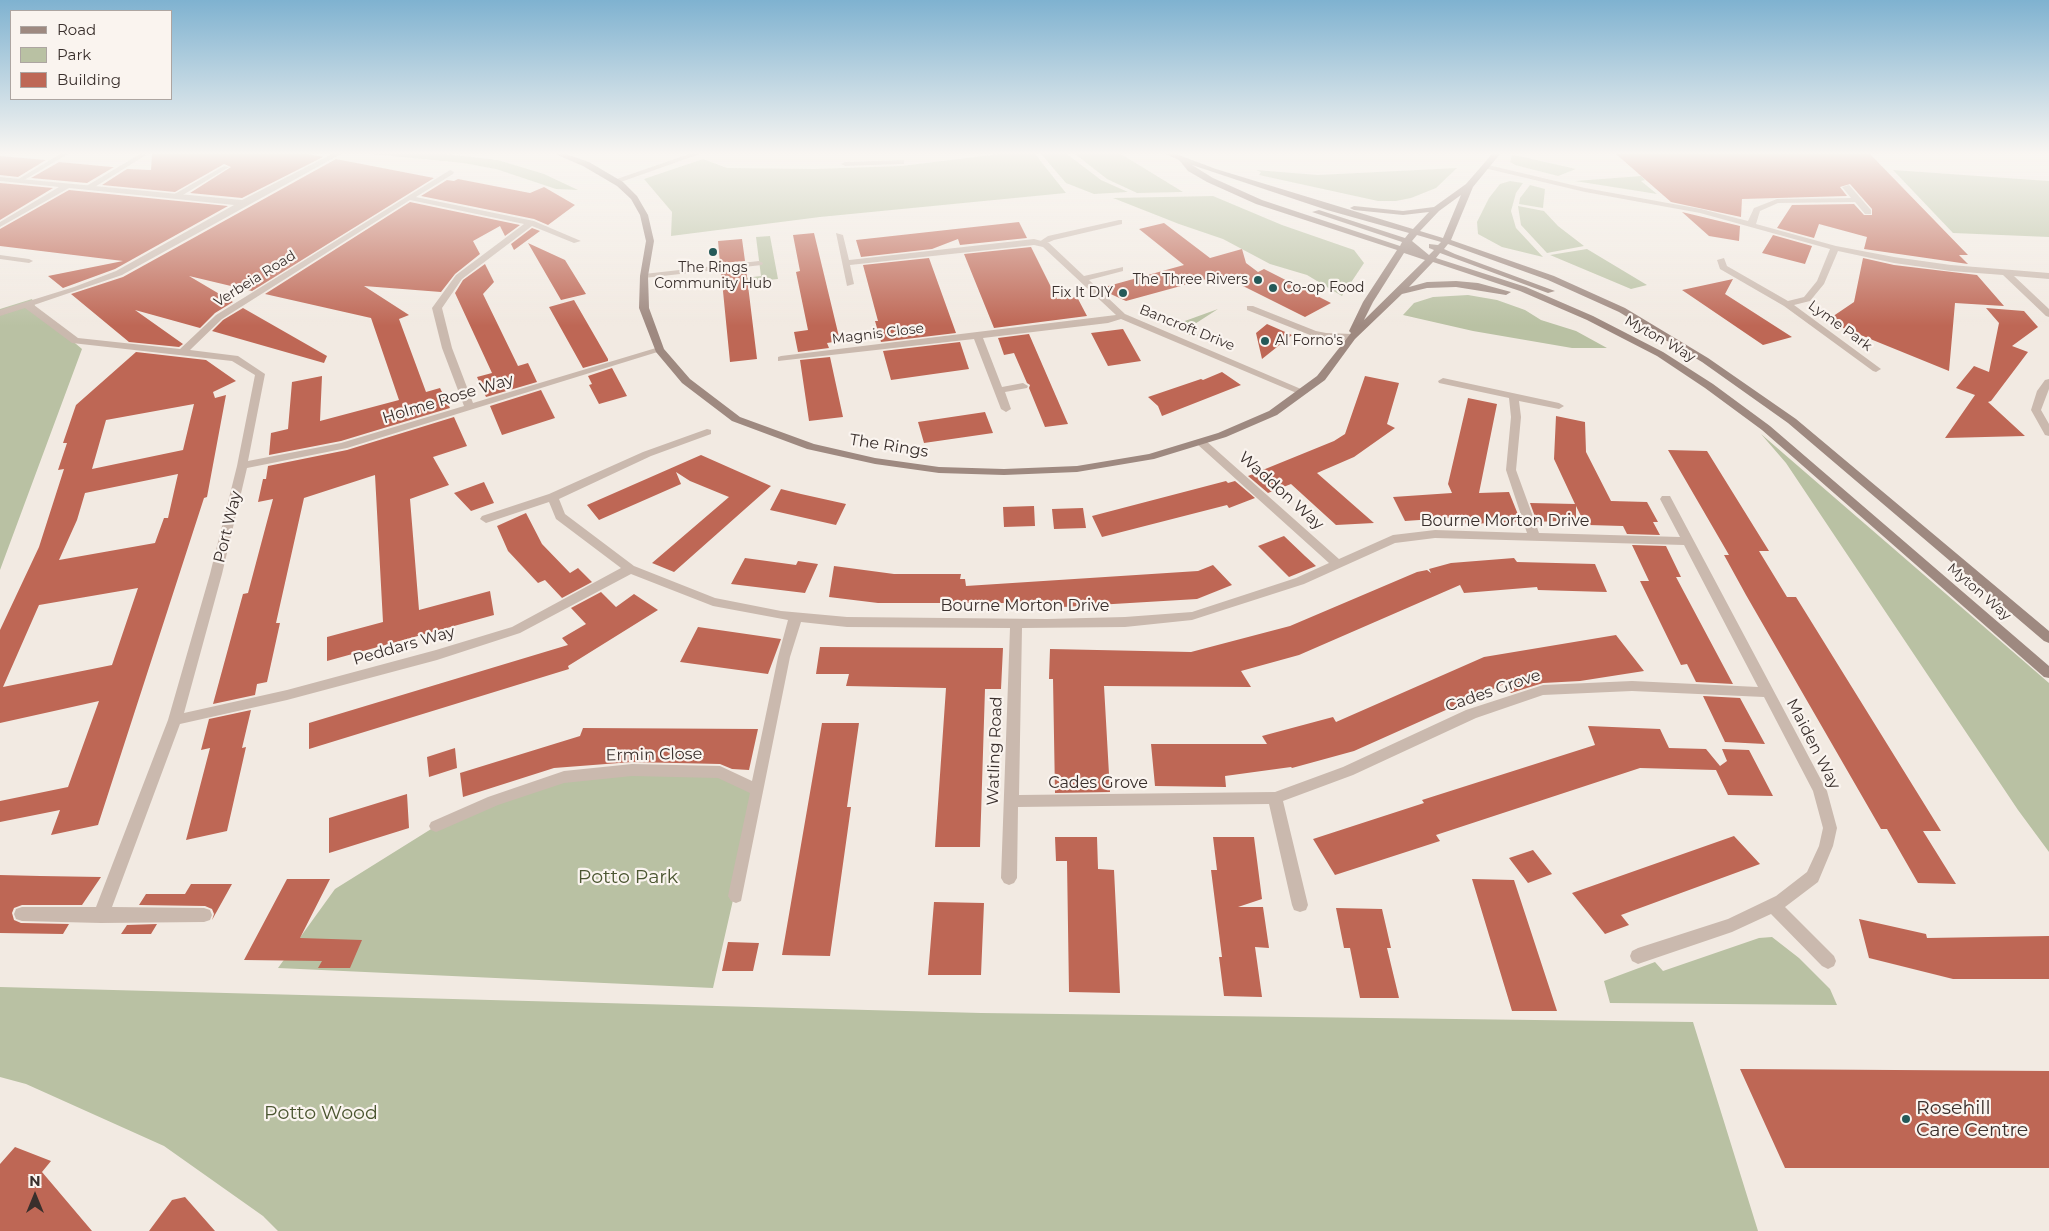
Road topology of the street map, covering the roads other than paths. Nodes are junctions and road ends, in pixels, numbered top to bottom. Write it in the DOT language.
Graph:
graph roads {
  1 [pos="23,211"];
  2 [pos="228,211"];
  3 [pos="388,211"];
  4 [pos="475,211"];
  5 [pos="642,211"];
  6 [pos="1289,211"];
  7 [pos="1315,211"];
  8 [pos="1346,211"];
  9 [pos="1392,211"];
  10 [pos="1408,211"];
  11 [pos="1433,211"];
  12 [pos="1458,211"];
  13 [pos="1704,211"];
  14 [pos="1756,211"];
  15 [pos="1119,222"];
  16 [pos="531,223"];
  17 [pos="1452,224"];
  18 [pos="0,225"];
  19 [pos="1751,225"];
  20 [pos="1414,232"];
  21 [pos="839,235"];
  22 [pos="577,241"];
  23 [pos="1446,241"];
  24 [pos="1040,244"];
  25 [pos="1418,246"];
  26 [pos="1835,248"];
  27 [pos="0,257"];
  28 [pos="1430,260"];
  29 [pos="1721,260"];
  30 [pos="29,261"];
  31 [pos="759,263"];
  32 [pos="846,263"];
  33 [pos="1120,269"];
  34 [pos="2007,274"];
  35 [pos="644,276"];
  36 [pos="2049,276"];
  37 [pos="1082,279"];
  38 [pos="850,284"];
  39 [pos="1398,292"];
  40 [pos="25,304"];
  41 [pos="1787,304"];
  42 [pos="1250,308"];
  43 [pos="0,313"];
  44 [pos="2049,314"];
  45 [pos="1122,316"];
  46 [pos="1615,330"];
  47 [pos="978,336"];
  48 [pos="1352,336"];
  49 [pos="659,350"];
  50 [pos="183,352"];
  51 [pos="781,359"];
  52 [pos="1876,369"];
  53 [pos="1443,381"];
  54 [pos="2049,382"];
  55 [pos="1023,386"];
  56 [pos="1000,390"];
  57 [pos="1302,392"];
  58 [pos="1514,397"];
  59 [pos="1559,406"];
  60 [pos="470,408"];
  61 [pos="1006,409"];
  62 [pos="707,432"];
  63 [pos="2049,433"];
  64 [pos="1202,442"];
  65 [pos="242,466"];
  66 [pos="553,497"];
  67 [pos="1666,499"];
  68 [pos="486,519"];
  69 [pos="1534,536"];
  70 [pos="1687,541"];
  71 [pos="1339,565"];
  72 [pos="630,569"];
  73 [pos="796,616"];
  74 [pos="1016,624"];
  75 [pos="2049,638"];
  76 [pos="2049,673"];
  77 [pos="1767,692"];
  78 [pos="175,720"];
  79 [pos="758,790"];
  80 [pos="1275,798"];
  81 [pos="1011,801"];
  82 [pos="436,826"];
  83 [pos="1009,878"];
  84 [pos="736,896"];
  85 [pos="1300,905"];
  86 [pos="1774,906"];
  87 [pos="22,914"];
  88 [pos="204,915"];
  89 [pos="101,916"];
  90 [pos="1638,956"];
  91 [pos="1828,962"];
  1 -- 18 [label="street"];
  2 -- 40 [label="street"];
  3 -- 50 [label="street, Verbeia Road"];
  4 -- 16 [label="street"];
  5 -- 35 [label="street, The Rings"];
  6 -- 25 [label="street"];
  7 -- 25 [label="street"];
  8 -- 20 [label="street"];
  9 -- 10 [label="street"];
  11 -- 20 [label="street, The Rings"];
  12 -- 17 [label="street"];
  13 -- 19 [label="street"];
  14 -- 19 [label="street"];
  15 -- 24 [label="lane"];
  16 -- 22 [label="street"];
  16 -- 60 [label="street"];
  17 -- 23 [label="street"];
  17 -- 25 [label="street"];
  19 -- 26 [label="street"];
  20 -- 25 [label="street"];
  20 -- 25 [label="street, The Rings"];
  21 -- 32 [label="street"];
  23 -- 25 [label="street, The Rings"];
  23 -- 75 [label="street, Myton Way"];
  24 -- 32 [label="street"];
  24 -- 37 [label="street, Bancroft Drive"];
  25 -- 28 [label="street, Myton Way"];
  25 -- 28 [label="street, The Rings"];
  25 -- 46 [label="street"];
  25 -- 48 [label="street, The Rings"];
  26 -- 34 [label="street"];
  26 -- 41 [label="street, Lyme Park"];
  27 -- 30 [label="lane"];
  28 -- 39 [label="street, The Rings"];
  28 -- 46 [label="street, Myton Way"];
  29 -- 41 [label="street, Lyme Park"];
  31 -- 35 [label="lane"];
  32 -- 38 [label="street"];
  33 -- 37 [label="street"];
  34 -- 36 [label="street"];
  34 -- 44 [label="street"];
  35 -- 49 [label="street, The Rings"];
  37 -- 45 [label="street, Bancroft Drive"];
  39 -- 46 [label="street"];
  39 -- 48 [label="street, The Rings"];
  40 -- 43 [label="street"];
  40 -- 50 [label="street, Port Way"];
  41 -- 52 [label="street, Lyme Park"];
  42 -- 48 [label="lane"];
  45 -- 47 [label="street, Magnis Close"];
  45 -- 57 [label="street, Bancroft Drive"];
  46 -- 76 [label="street, Myton Way"];
  47 -- 51 [label="street, Magnis Close"];
  47 -- 56 [label="street"];
  48 -- 57 [label="street, The Rings"];
  49 -- 60 [label="street, Holme Rose Way"];
  49 -- 64 [label="street, The Rings"];
  50 -- 65 [label="street, Port Way"];
  53 -- 58 [label="street"];
  54 -- 63 [label="street"];
  55 -- 56 [label="street"];
  56 -- 61 [label="street"];
  57 -- 64 [label="street, The Rings"];
  58 -- 59 [label="street"];
  58 -- 69 [label="street"];
  60 -- 65 [label="street, Holme Rose Way"];
  62 -- 66 [label="street"];
  64 -- 71 [label="street, Waddon Way"];
  65 -- 78 [label="street, Port Way"];
  66 -- 68 [label="street"];
  66 -- 72 [label="street, Bourne Morton Drive"];
  67 -- 70 [label="street, Maiden Way"];
  69 -- 70 [label="street, Bourne Morton Drive"];
  69 -- 71 [label="street, Bourne Morton Drive"];
  70 -- 77 [label="street, Maiden Way"];
  71 -- 74 [label="street, Bourne Morton Drive"];
  72 -- 73 [label="street, Bourne Morton Drive"];
  72 -- 78 [label="street, Peddars Way"];
  73 -- 74 [label="street, Bourne Morton Drive"];
  73 -- 79 [label="street"];
  74 -- 81 [label="street, Watling Road"];
  77 -- 80 [label="street, Cades Grove"];
  77 -- 86 [label="street, Maiden Way"];
  78 -- 89 [label="street, Port Way"];
  79 -- 82 [label="street, Ermin Close"];
  79 -- 84 [label="street"];
  80 -- 81 [label="street, Cades Grove"];
  80 -- 85 [label="street"];
  81 -- 83 [label="street, Watling Road"];
  86 -- 90 [label="street, Maiden Way"];
  86 -- 91 [label="street"];
  87 -- 89 [label="street"];
  88 -- 89 [label="street"];
}
